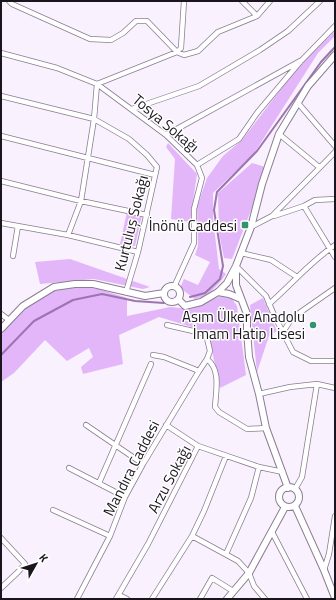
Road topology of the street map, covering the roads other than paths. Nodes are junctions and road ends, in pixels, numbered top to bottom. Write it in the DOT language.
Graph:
graph roads {
  1 [pos="9,1"];
  2 [pos="177,1"];
  3 [pos="184,1"];
  4 [pos="242,1"];
  5 [pos="270,1"];
  6 [pos="320,1"];
  7 [pos="257,16"];
  8 [pos="335,26"];
  9 [pos="177,52"];
  10 [pos="1,53"];
  11 [pos="335,55"];
  12 [pos="302,60"];
  13 [pos="97,84"];
  14 [pos="1,96"];
  15 [pos="298,103"];
  16 [pos="132,109"];
  17 [pos="94,119"];
  18 [pos="279,134"];
  19 [pos="166,135"];
  20 [pos="1,136"];
  21 [pos="335,146"];
  22 [pos="335,152"];
  23 [pos="88,157"];
  24 [pos="197,165"];
  25 [pos="319,168"];
  26 [pos="155,175"];
  27 [pos="1,181"];
  28 [pos="335,199"];
  29 [pos="81,200"];
  30 [pos="304,206"];
  31 [pos="146,214"];
  32 [pos="272,216"];
  33 [pos="1,223"];
  34 [pos="18,226"];
  35 [pos="251,227"];
  36 [pos="68,235"];
  37 [pos="335,245"];
  38 [pos="330,249"];
  39 [pos="138,252"];
  40 [pos="241,253"];
  41 [pos="13,256"];
  42 [pos="335,257"];
  43 [pos="236,266"];
  44 [pos="297,277"];
  45 [pos="227,283"];
  46 [pos="236,284"];
  47 [pos="174,287"];
  48 [pos="335,288"];
  49 [pos="126,292"];
  50 [pos="218,292"];
  51 [pos="164,293"];
  52 [pos="229,294"];
  53 [pos="178,299"];
  54 [pos="241,299"];
  55 [pos="269,304"];
  56 [pos="1,314"];
  57 [pos="9,320"];
  58 [pos="167,325"];
  59 [pos="1,329"];
  60 [pos="283,332"];
  61 [pos="153,355"];
  62 [pos="207,359"];
  63 [pos="335,361"];
  64 [pos="151,364"];
  65 [pos="199,371"];
  66 [pos="317,384"];
  67 [pos="335,388"];
  68 [pos="259,394"];
  69 [pos="86,425"];
  70 [pos="166,425"];
  71 [pos="266,428"];
  72 [pos="115,444"];
  73 [pos="198,446"];
  74 [pos="226,456"];
  75 [pos="143,464"];
  76 [pos="259,467"];
  77 [pos="69,468"];
  78 [pos="283,472"];
  79 [pos="99,483"];
  80 [pos="291,488"];
  81 [pos="125,497"];
  82 [pos="295,506"];
  83 [pos="285,507"];
  84 [pos="53,510"];
  85 [pos="335,516"];
  86 [pos="272,532"];
  87 [pos="110,536"];
  88 [pos="192,536"];
  89 [pos="1,538"];
  90 [pos="226,554"];
  91 [pos="324,570"];
  92 [pos="249,573"];
  93 [pos="1,588"];
  94 [pos="234,591"];
  95 [pos="118,597"];
  96 [pos="335,598"];
  97 [pos="77,599"];
  98 [pos="127,599"];
  99 [pos="152,599"];
  100 [pos="200,599"];
  101 [pos="227,599"];
  102 [pos="265,599"];
  103 [pos="307,599"];
  1 -- 9 [label="street"];
  2 -- 3 [label="street"];
  3 -- 9 [label="street"];
  4 -- 7 [label="street"];
  5 -- 7 [label="street"];
  6 -- 16 [label="street"];
  7 -- 9 [label="street"];
  8 -- 12 [label="street"];
  9 -- 13 [label="street"];
  10 -- 13 [label="street, Tosya Sokağı"];
  11 -- 15 [label="street"];
  12 -- 19 [label="street"];
  12 -- 24 [label="street"];
  13 -- 16 [label="street, Tosya Sokağı"];
  13 -- 17 [label="street"];
  14 -- 17 [label="street, Kurtuluş Sokağı"];
  15 -- 18 [label="street"];
  15 -- 21 [label="street"];
  16 -- 19 [label="street, Tosya Sokağı"];
  17 -- 23 [label="street"];
  17 -- 26 [label="street, Kurtuluş Sokağı"];
  18 -- 25 [label="street"];
  18 -- 35 [label="street"];
  19 -- 24 [label="street, Tosya Sokağı"];
  20 -- 23 [label="street"];
  22 -- 25 [label="street"];
  23 -- 26 [label="street"];
  23 -- 29 [label="street"];
  24 -- 47 [label="street, Tosya Sokağı"];
  25 -- 32 [label="street"];
  26 -- 31 [label="street, Kurtuluş Sokağı"];
  27 -- 29 [label="street"];
  28 -- 30 [label="street"];
  29 -- 31 [label="street"];
  29 -- 36 [label="street"];
  30 -- 32 [label="street"];
  30 -- 38 [label="street"];
  31 -- 39 [label="street, Kurtuluş Sokağı"];
  32 -- 35 [label="street"];
  33 -- 34 [label="street"];
  34 -- 36 [label="street"];
  34 -- 41 [label="street"];
  35 -- 40 [label="street"];
  36 -- 39 [label="street"];
  37 -- 38 [label="street"];
  38 -- 42 [label="street"];
  38 -- 44 [label="street"];
  39 -- 49 [label="street, Kurtuluş Sokağı"];
  40 -- 43 [label="street"];
  40 -- 44 [label="street"];
  43 -- 45 [label="street"];
  43 -- 46 [label="street"];
  43 -- 55 [label="street"];
  44 -- 55 [label="street"];
  45 -- 46 [label="street"];
  45 -- 50 [label="street"];
  45 -- 52 [label="street"];
  46 -- 54 [label="street"];
  47 -- 51 [label="street"];
  47 -- 53 [label="street"];
  48 -- 60 [label="street"];
  49 -- 51 [label="street"];
  49 -- 57 [label="street"];
  50 -- 52 [label="street"];
  50 -- 53 [label="street"];
  51 -- 53 [label="street"];
  52 -- 54 [label="street"];
  54 -- 68 [label="street"];
  55 -- 60 [label="street"];
  56 -- 57 [label="street"];
  57 -- 59 [label="street"];
  58 -- 62 [label="street"];
  60 -- 63 [label="street"];
  61 -- 65 [label="street"];
  62 -- 65 [label="street, Mandıra Caddesi"];
  62 -- 71 [label="street"];
  64 -- 72 [label="street"];
  65 -- 70 [label="street, Mandıra Caddesi"];
  66 -- 67 [label="street"];
  66 -- 68 [label="street"];
  66 -- 80 [label="street"];
  68 -- 71 [label="street"];
  69 -- 72 [label="street"];
  70 -- 73 [label="street"];
  70 -- 75 [label="street, Mandıra Caddesi"];
  71 -- 78 [label="street"];
  72 -- 75 [label="street"];
  72 -- 79 [label="street"];
  73 -- 74 [label="street, Arzu Sokağı"];
  73 -- 95 [label="street, Arzu Sokağı"];
  74 -- 76 [label="street, Arzu Sokağı"];
  74 -- 88 [label="street"];
  75 -- 81 [label="street, Mandıra Caddesi"];
  76 -- 78 [label="street, Arzu Sokağı"];
  76 -- 90 [label="street"];
  77 -- 79 [label="street"];
  78 -- 80 [label="street"];
  79 -- 81 [label="street"];
  80 -- 82 [label="street"];
  80 -- 83 [label="street"];
  81 -- 87 [label="street, Mandıra Caddesi"];
  82 -- 83 [label="street"];
  82 -- 91 [label="street"];
  83 -- 86 [label="street"];
  84 -- 87 [label="street"];
  85 -- 91 [label="street"];
  86 -- 92 [label="street"];
  86 -- 103 [label="street"];
  87 -- 97 [label="street, Mandıra Caddesi"];
  88 -- 90 [label="street"];
  88 -- 99 [label="street"];
  89 -- 93 [label="street"];
  90 -- 92 [label="street"];
  91 -- 96 [label="street"];
  92 -- 94 [label="street"];
  92 -- 102 [label="street"];
  94 -- 100 [label="street"];
  94 -- 101 [label="street"];
  95 -- 98 [label="street"];
}
